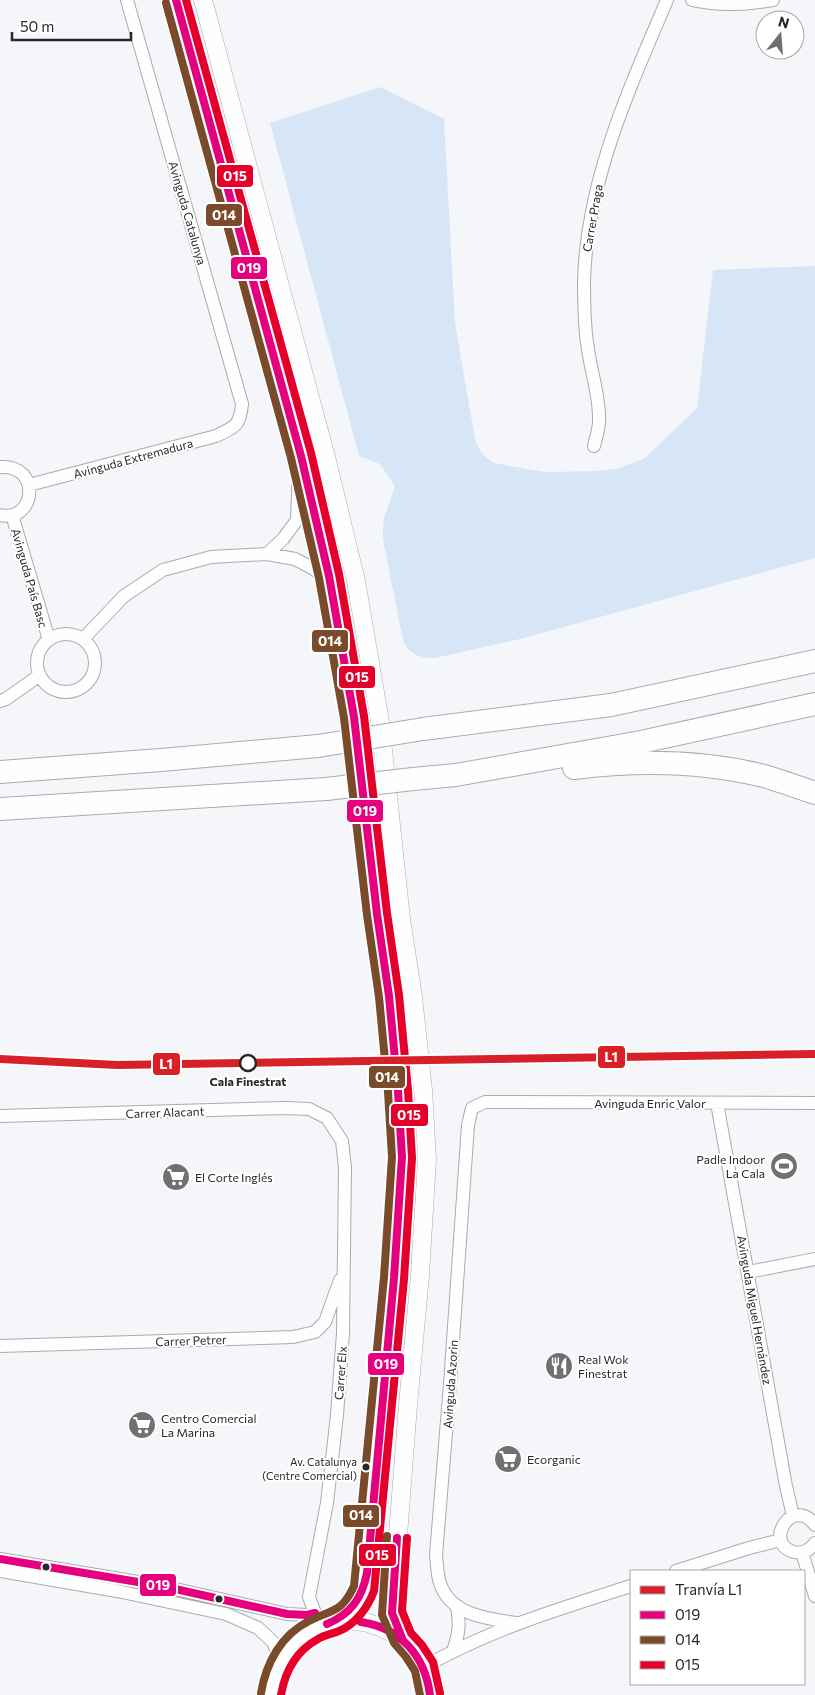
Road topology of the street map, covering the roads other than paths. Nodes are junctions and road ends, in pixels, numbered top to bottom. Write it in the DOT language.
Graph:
graph roads {
  1 [pos="127,0"];
  2 [pos="176,0"];
  3 [pos="203,0"];
  4 [pos="667,0"];
  5 [pos="692,0"];
  6 [pos="773,0"];
  7 [pos="235,427"];
  8 [pos="594,446"];
  9 [pos="298,449"];
  10 [pos="0,467"];
  11 [pos="29,485"];
  12 [pos="6,515"];
  13 [pos="267,554"];
  14 [pos="330,582"];
  15 [pos="83,639"];
  16 [pos="49,640"];
  17 [pos="815,652"];
  18 [pos="815,661"];
  19 [pos="40,675"];
  20 [pos="0,700"];
  21 [pos="815,704"];
  22 [pos="611,705"];
  23 [pos="0,772"];
  24 [pos="456,775"];
  25 [pos="815,792"];
  26 [pos="0,809"];
  27 [pos="485,1102"];
  28 [pos="717,1103"];
  29 [pos="815,1103"];
  30 [pos="0,1116"];
  31 [pos="327,1118"];
  32 [pos="815,1259"];
  33 [pos="748,1272"];
  34 [pos="343,1273"];
  35 [pos="0,1346"];
  36 [pos="793,1516"];
  37 [pos="815,1524"];
  38 [pos="781,1540"];
  39 [pos="815,1543"];
  40 [pos="802,1552"];
  41 [pos="0,1559"];
  42 [pos="679,1570"];
  43 [pos="0,1571"];
  44 [pos="630,1586"];
  45 [pos="815,1596"];
  46 [pos="457,1607"];
  47 [pos="327,1619"];
  48 [pos="516,1623"];
  49 [pos="402,1638"];
  50 [pos="454,1651"];
  51 [pos="281,1661"];
  52 [pos="424,1667"];
  53 [pos="272,1695"];
  54 [pos="430,1695"];
  1 -- 7 [label="street, Avinguda Catalunya"];
  2 -- 9 [label="main road"];
  3 -- 49 [label="main road"];
  4 -- 8 [label="street, Carrer Praga"];
  5 -- 6 [label="street"];
  7 -- 11 [label="street, Avinguda Extremadura"];
  9 -- 13 [label="street"];
  9 -- 14 [label="main road"];
  10 -- 11 [label="street"];
  11 -- 12 [label="street"];
  12 -- 16 [label="street, Avinguda País Basc"];
  13 -- 14 [label="street"];
  13 -- 15 [label="street"];
  14 -- 47 [label="main road"];
  15 -- 16 [label="street"];
  15 -- 19 [label="street"];
  16 -- 19 [label="street"];
  17 -- 22 [label="highway"];
  18 -- 22 [label="highway"];
  19 -- 20 [label="street"];
  21 -- 24 [label="highway"];
  22 -- 23 [label="highway, bridge"];
  24 -- 25 [label="highway"];
  24 -- 26 [label="highway, bridge"];
  27 -- 28 [label="street, Avinguda Enric Valor"];
  27 -- 46 [label="street, Avinguda Azorin"];
  28 -- 29 [label="street, Avinguda Enric Valor"];
  28 -- 33 [label="street, Avinguda Miguel Hernández"];
  30 -- 31 [label="street, Carrer Alacant"];
  31 -- 34 [label="street, Carrer Elx"];
  32 -- 33 [label="street"];
  33 -- 36 [label="street, Avinguda Miguel Hernández"];
  34 -- 35 [label="street, Carrer Petrer"];
  34 -- 47 [label="street, Carrer Elx"];
  36 -- 37 [label="street"];
  36 -- 38 [label="street"];
  38 -- 40 [label="street"];
  38 -- 42 [label="street"];
  39 -- 40 [label="street"];
  40 -- 45 [label="street"];
  41 -- 47 [label="street"];
  43 -- 51 [label="street"];
  44 -- 48 [label="street"];
  46 -- 48 [label="street, Avinguda Azorin"];
  46 -- 50 [label="street"];
  47 -- 49 [label="main road"];
  47 -- 51 [label="main road"];
  48 -- 50 [label="street"];
  49 -- 52 [label="main road"];
  50 -- 52 [label="street"];
  51 -- 53 [label="main road"];
  52 -- 54 [label="main road"];
}
